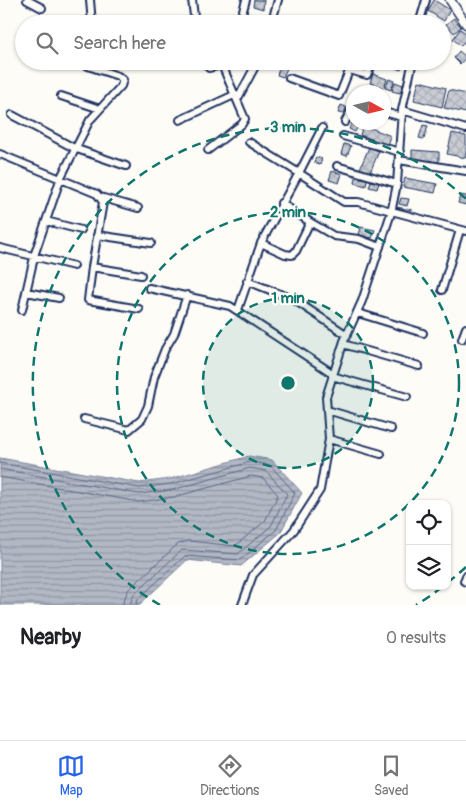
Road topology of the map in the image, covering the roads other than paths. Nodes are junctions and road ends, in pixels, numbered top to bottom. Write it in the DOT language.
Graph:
graph roads {
  1 [pos="27,0"];
  2 [pos="90,0"];
  3 [pos="192,0"];
  4 [pos="246,0"];
  5 [pos="278,0"];
  6 [pos="426,0"];
  7 [pos="450,0"];
  8 [pos="42,8"];
  9 [pos="91,15"];
  10 [pos="194,15"];
  11 [pos="242,15"];
  12 [pos="274,15"];
  13 [pos="422,15"];
  14 [pos="466,24"];
  15 [pos="105,70"];
  16 [pos="225,70"];
  17 [pos="252,70"];
  18 [pos="350,70"];
  19 [pos="370,70"];
  20 [pos="411,70"];
  21 [pos="289,78"];
  22 [pos="61,96"];
  23 [pos="235,97"];
  24 [pos="100,109"];
  25 [pos="391,112"];
  26 [pos="402,113"];
  27 [pos="12,115"];
  28 [pos="180,120"];
  29 [pos="322,128"];
  30 [pos="466,129"];
  31 [pos="343,136"];
  32 [pos="249,142"];
  33 [pos="74,148"];
  34 [pos="208,150"];
  35 [pos="400,152"];
  36 [pos="0,154"];
  37 [pos="399,160"];
  38 [pos="126,166"];
  39 [pos="337,166"];
  40 [pos="466,171"];
  41 [pos="299,173"];
  42 [pos="60,180"];
  43 [pos="397,184"];
  44 [pos="100,196"];
  45 [pos="281,203"];
  46 [pos="138,208"];
  47 [pos="391,213"];
  48 [pos="46,221"];
  49 [pos="310,222"];
  50 [pos="81,230"];
  51 [pos="463,230"];
  52 [pos="97,235"];
  53 [pos="150,243"];
  54 [pos="261,243"];
  55 [pos="380,247"];
  56 [pos="0,248"];
  57 [pos="34,256"];
  58 [pos="74,266"];
  59 [pos="92,267"];
  60 [pos="140,275"];
  61 [pos="247,281"];
  62 [pos="149,288"];
  63 [pos="442,290"];
  64 [pos="26,292"];
  65 [pos="187,296"];
  66 [pos="59,298"];
  67 [pos="139,309"];
  68 [pos="22,310"];
  69 [pos="238,310"];
  70 [pos="358,313"];
  71 [pos="466,328"];
  72 [pos="423,333"];
  73 [pos="347,335"];
  74 [pos="462,339"];
  75 [pos="343,344"];
  76 [pos="419,366"];
  77 [pos="332,375"];
  78 [pos="407,397"];
  79 [pos="326,410"];
  80 [pos="84,419"];
  81 [pos="391,429"];
  82 [pos="329,439"];
  83 [pos="381,454"];
  84 [pos="466,576"];
  85 [pos="466,582"];
  86 [pos="242,605"];
  1 -- 8 [label="street"];
  2 -- 9 [label="street"];
  3 -- 10 [label="street"];
  4 -- 11 [label="street"];
  5 -- 12 [label="street"];
  6 -- 13 [label="street"];
  7 -- 14 [label="street"];
  15 -- 24 [label="street"];
  16 -- 23 [label="street"];
  17 -- 23 [label="street"];
  18 -- 19 [label="street"];
  18 -- 21 [label="street"];
  20 -- 26 [label="street"];
  22 -- 24 [label="street"];
  23 -- 28 [label="street"];
  23 -- 34 [label="street"];
  24 -- 33 [label="street"];
  25 -- 26 [label="street"];
  26 -- 30 [label="street"];
  26 -- 35 [label="street"];
  27 -- 33 [label="street"];
  29 -- 41 [label="street"];
  31 -- 35 [label="street"];
  32 -- 41 [label="street"];
  33 -- 38 [label="street"];
  33 -- 42 [label="street"];
  35 -- 37 [label="street"];
  36 -- 42 [label="street"];
  37 -- 40 [label="street"];
  37 -- 43 [label="street"];
  39 -- 43 [label="street"];
  41 -- 45 [label="street"];
  41 -- 47 [label="street"];
  42 -- 44 [label="street"];
  42 -- 48 [label="street"];
  43 -- 47 [label="street"];
  44 -- 46 [label="street"];
  44 -- 52 [label="street"];
  45 -- 49 [label="street"];
  45 -- 54 [label="street"];
  47 -- 51 [label="street"];
  47 -- 55 [label="street"];
  48 -- 50 [label="street"];
  48 -- 57 [label="street"];
  49 -- 54 [label="street"];
  49 -- 55 [label="street"];
  51 -- 63 [label="street"];
  52 -- 53 [label="street"];
  52 -- 59 [label="street"];
  54 -- 61 [label="street"];
  55 -- 70 [label="street"];
  56 -- 57 [label="street"];
  57 -- 58 [label="street"];
  57 -- 64 [label="street"];
  59 -- 60 [label="street"];
  59 -- 67 [label="street"];
  61 -- 69 [label="street"];
  61 -- 73 [label="street"];
  62 -- 65 [label="street"];
  64 -- 66 [label="street"];
  64 -- 68 [label="street"];
  65 -- 69 [label="street"];
  65 -- 80 [label="street"];
  69 -- 77 [label="street"];
  70 -- 72 [label="street"];
  70 -- 73 [label="street"];
  71 -- 74 [label="street"];
  73 -- 75 [label="street"];
  75 -- 76 [label="street"];
  75 -- 77 [label="street"];
  77 -- 78 [label="street"];
  77 -- 79 [label="street"];
  79 -- 81 [label="street"];
  79 -- 82 [label="street"];
  82 -- 83 [label="street"];
  82 -- 86 [label="street"];
  84 -- 85 [label="street"];
}
